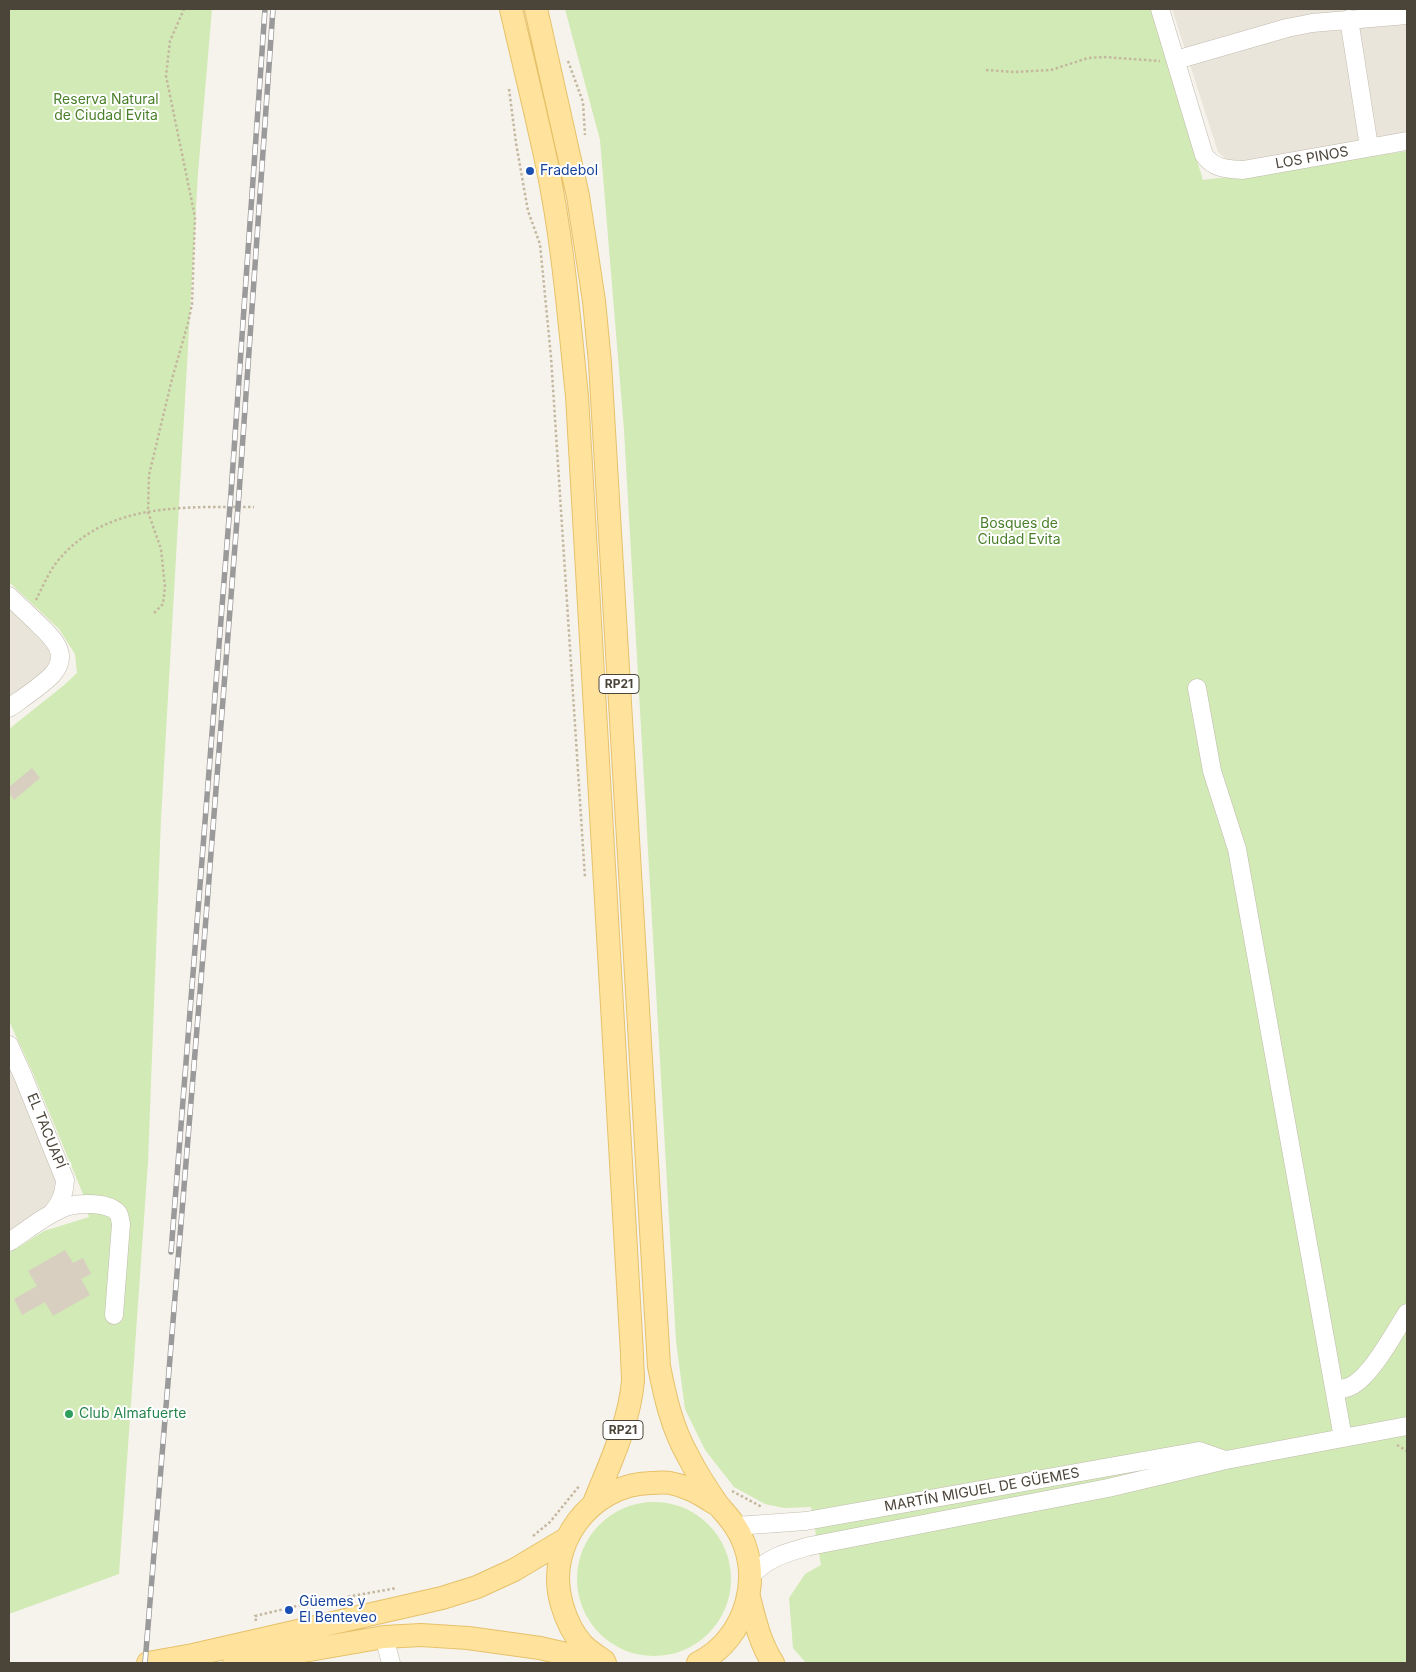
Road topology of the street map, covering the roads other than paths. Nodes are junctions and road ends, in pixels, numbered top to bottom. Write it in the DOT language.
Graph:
graph roads {
  1 [pos="512,9"];
  2 [pos="536,9"];
  3 [pos="1160,9"];
  4 [pos="1357,15"];
  5 [pos="1407,15"];
  6 [pos="1176,60"];
  7 [pos="1407,141"];
  8 [pos="1369,147"];
  9 [pos="9,596"];
  10 [pos="1196,688"];
  11 [pos="9,708"];
  12 [pos="9,1046"];
  13 [pos="49,1217"];
  14 [pos="9,1242"];
  15 [pos="1407,1313"];
  16 [pos="114,1315"];
  17 [pos="1335,1391"];
  18 [pos="1407,1426"];
  19 [pos="1343,1438"];
  20 [pos="1226,1460"];
  21 [pos="594,1503"];
  22 [pos="719,1506"];
  23 [pos="736,1526"];
  24 [pos="566,1539"];
  25 [pos="750,1587"];
  26 [pos="384,1637"];
  27 [pos="283,1644"];
  28 [pos="148,1663"];
  29 [pos="234,1663"];
  30 [pos="391,1663"];
  31 [pos="606,1663"];
  32 [pos="698,1663"];
  33 [pos="773,1663"];
  1 -- 21 [label="main road, RP21"];
  2 -- 22 [label="main road, RP21"];
  3 -- 6 [label="street"];
  4 -- 5 [label="street"];
  4 -- 6 [label="street"];
  4 -- 8 [label="street"];
  6 -- 8 [label="street, LOS PINOS"];
  7 -- 8 [label="street, LOS PINOS"];
  9 -- 11 [label="street"];
  10 -- 17 [label="street"];
  12 -- 13 [label="street, EL TACUAPÍ"];
  13 -- 14 [label="street"];
  13 -- 16 [label="street"];
  15 -- 17 [label="street"];
  17 -- 19 [label="street"];
  18 -- 19 [label="street, MARTÍN MIGUEL DE GÜEMES"];
  19 -- 20 [label="street, MARTÍN MIGUEL DE GÜEMES"];
  20 -- 23 [label="street, MARTÍN MIGUEL DE GÜEMES"];
  20 -- 25 [label="street, MARTÍN MIGUEL DE GÜEMES"];
  21 -- 22 [label="main road, RP21"];
  21 -- 24 [label="main road, RP21"];
  22 -- 23 [label="main road, RP21"];
  23 -- 25 [label="main road, RP21"];
  24 -- 27 [label="main road"];
  24 -- 31 [label="main road, RP21"];
  25 -- 32 [label="main road, RP21"];
  25 -- 33 [label="main road, RP21"];
  26 -- 27 [label="main road"];
  26 -- 30 [label="street"];
  26 -- 31 [label="main road"];
  27 -- 28 [label="main road"];
  27 -- 29 [label="main road"];
}
